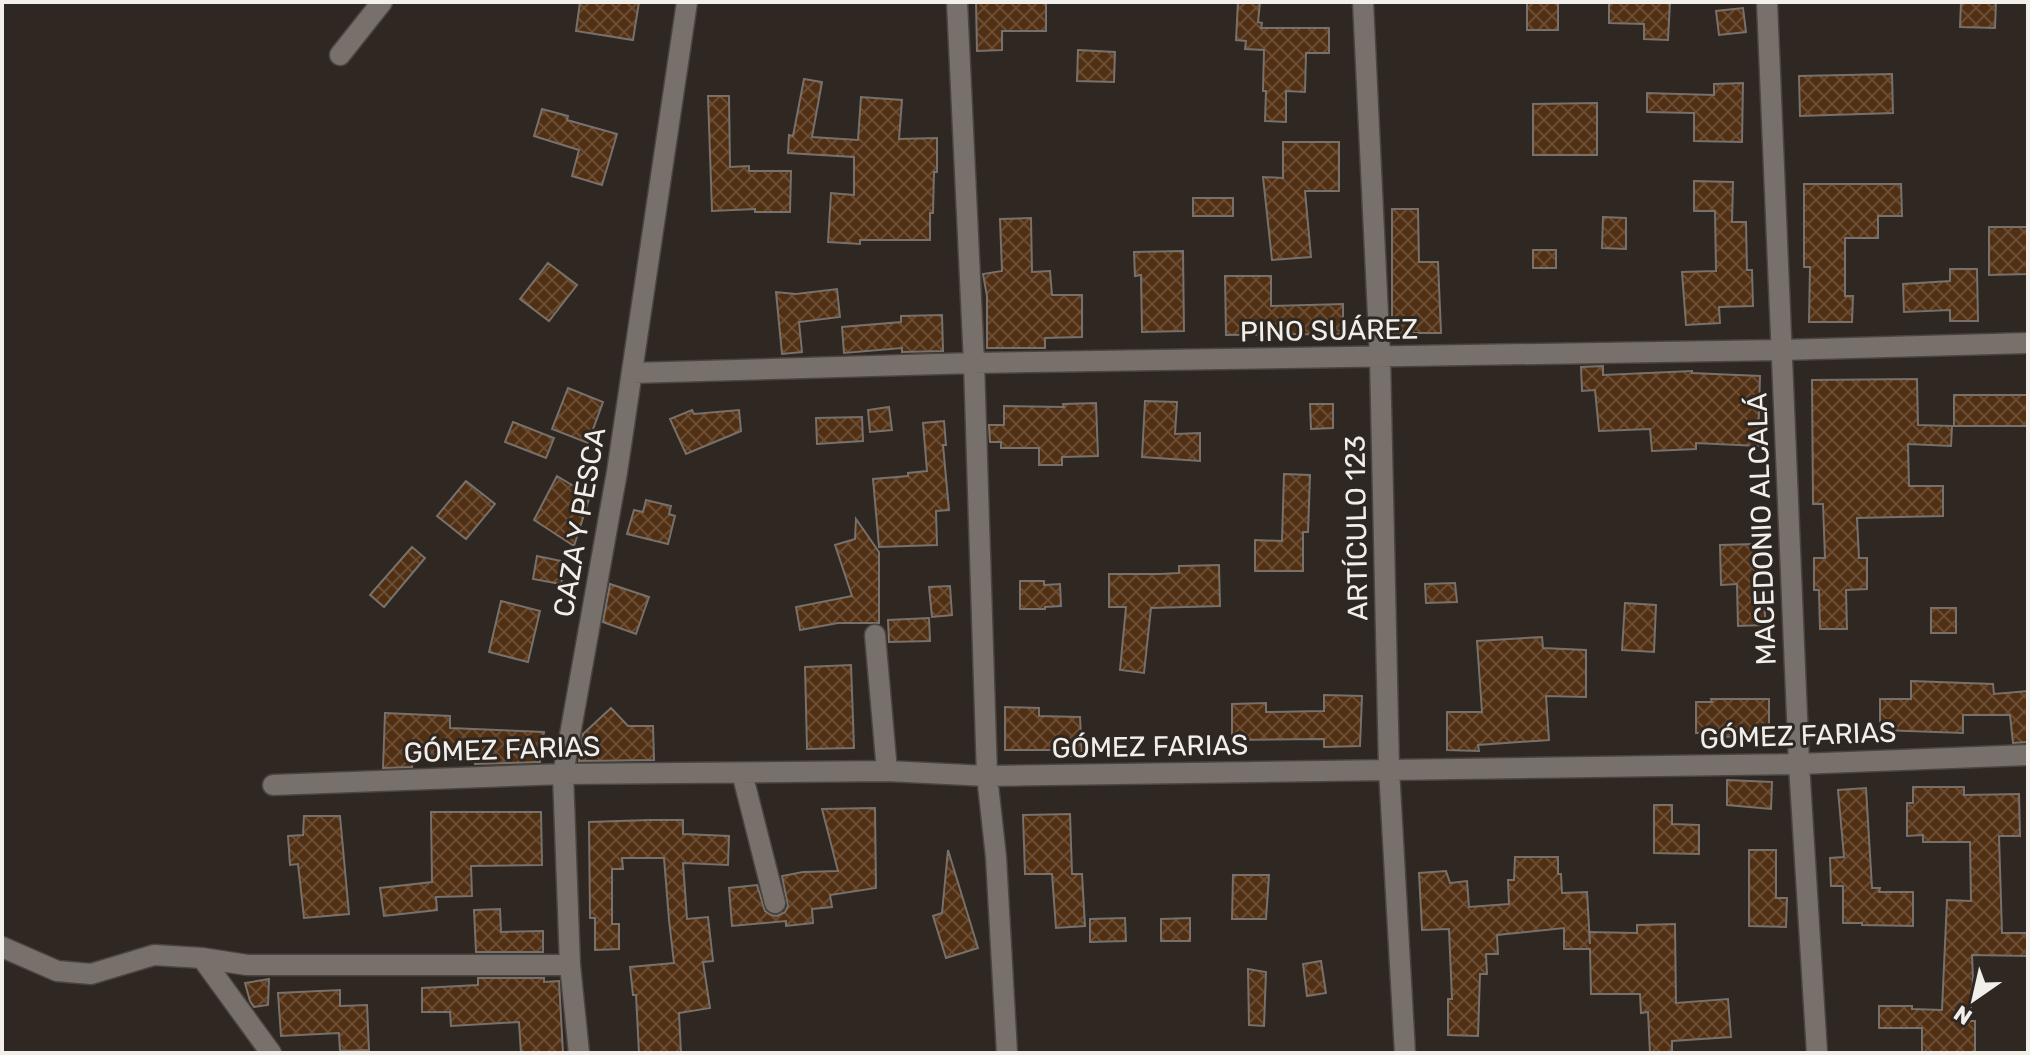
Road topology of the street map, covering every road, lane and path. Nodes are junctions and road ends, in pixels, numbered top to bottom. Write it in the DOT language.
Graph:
graph roads {
  1 [pos="382,2"];
  2 [pos="687,2"];
  3 [pos="957,2"];
  4 [pos="1363,2"];
  5 [pos="1767,2"];
  6 [pos="340,55"];
  7 [pos="2028,343"];
  8 [pos="1782,350"];
  9 [pos="1380,357"];
  10 [pos="974,363"];
  11 [pos="632,373"];
  12 [pos="875,635"];
  13 [pos="2028,755"];
  14 [pos="1799,764"];
  15 [pos="1389,769"];
  16 [pos="887,771"];
  17 [pos="742,773"];
  18 [pos="563,774"];
  19 [pos="987,776"];
  20 [pos="273,785"];
  21 [pos="775,903"];
  22 [pos="2,947"];
  23 [pos="202,958"];
  24 [pos="570,965"];
  25 [pos="271,1053"];
  26 [pos="579,1053"];
  27 [pos="1007,1053"];
  28 [pos="1405,1053"];
  29 [pos="1817,1053"];
  1 -- 6 [label="street"];
  2 -- 11 [label="street, CAZA Y PESCA"];
  3 -- 10 [label="street"];
  4 -- 9 [label="street, ARTÍCULO 123"];
  5 -- 8 [label="street, MACEDONIO ALCALÁ"];
  7 -- 8 [label="street, PINO SUÁREZ"];
  8 -- 9 [label="street, PINO SUÁREZ"];
  8 -- 14 [label="street, MACEDONIO ALCALÁ"];
  9 -- 10 [label="street, PINO SUÁREZ"];
  9 -- 15 [label="street, ARTÍCULO 123"];
  10 -- 11 [label="street, PINO SUÁREZ"];
  10 -- 19 [label="street"];
  11 -- 18 [label="street, CAZA Y PESCA"];
  12 -- 16 [label="street"];
  13 -- 14 [label="street, GÓMEZ FARIAS"];
  14 -- 15 [label="street, GÓMEZ FARIAS"];
  14 -- 29 [label="street, MACEDONIO ALCALÁ"];
  15 -- 19 [label="street, GÓMEZ FARIAS"];
  15 -- 28 [label="street, ARTÍCULO 123"];
  16 -- 17 [label="street, GÓMEZ FARIAS"];
  16 -- 19 [label="street, GÓMEZ FARIAS"];
  17 -- 18 [label="street, GÓMEZ FARIAS"];
  17 -- 21 [label="street"];
  18 -- 20 [label="street, GÓMEZ FARIAS"];
  18 -- 24 [label="street, CAZA Y PESCA"];
  19 -- 27 [label="street"];
  22 -- 23 [label="street"];
  23 -- 24 [label="street"];
  23 -- 25 [label="street"];
  24 -- 26 [label="street, CAZA Y PESCA"];
}
